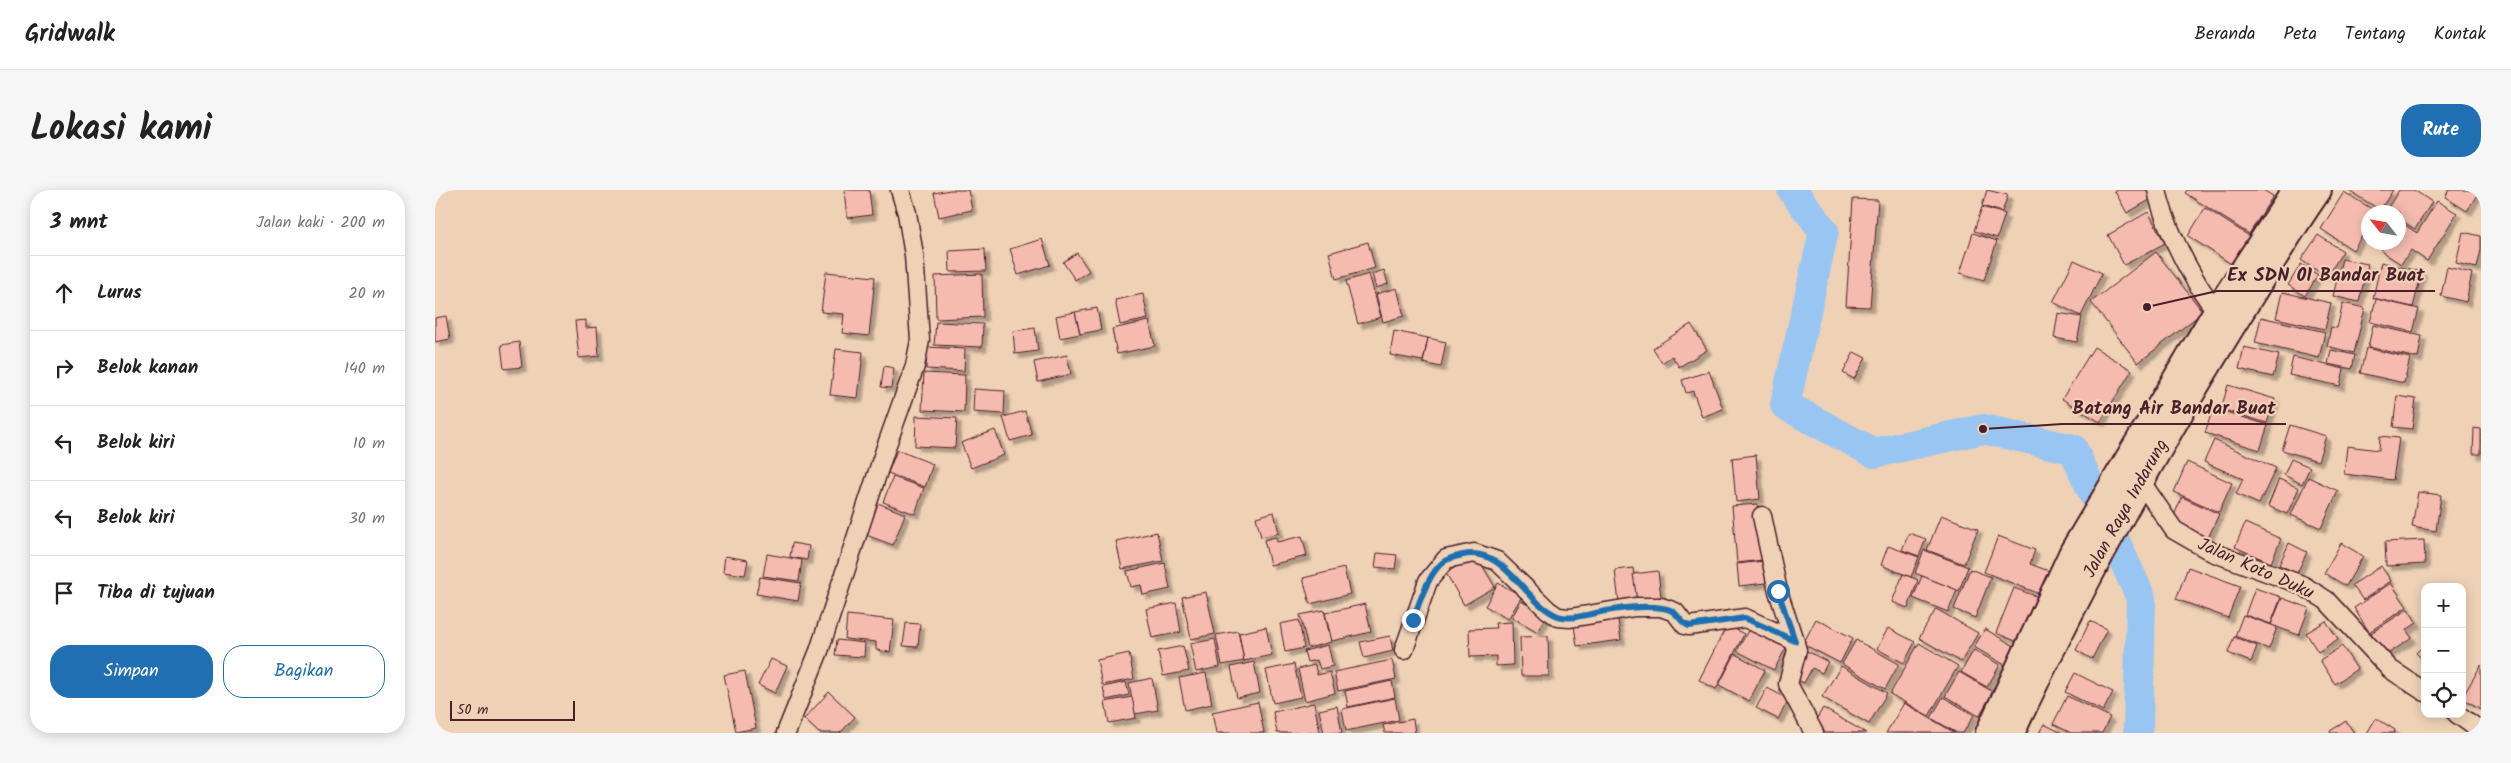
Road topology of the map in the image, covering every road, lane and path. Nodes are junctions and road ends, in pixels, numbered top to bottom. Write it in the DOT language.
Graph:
graph roads {
  1 [pos="900,190"];
  2 [pos="2157,190"];
  3 [pos="2296,190"];
  4 [pos="2318,190"];
  5 [pos="2224,318"];
  6 [pos="2131,481"];
  7 [pos="1762,516"];
  8 [pos="1795,641"];
  9 [pos="1404,650"];
  10 [pos="2421,689"];
  11 [pos="2463,718"];
  12 [pos="2481,731"];
  13 [pos="786,733"];
  14 [pos="1814,733"];
  15 [pos="1989,733"];
  16 [pos="2011,733"];
  1 -- 13 [label="street"];
  2 -- 5 [label="street"];
  3 -- 5 [label="highway, Jalan Raya Indarung"];
  4 -- 5 [label="highway, Jalan Raya Indarung"];
  5 -- 6 [label="highway, Jalan Raya Indarung"];
  6 -- 10 [label="street, Jalan Koto Duku"];
  6 -- 15 [label="highway, Jalan Raya Indarung"];
  6 -- 16 [label="highway, Jalan Raya Indarung"];
  7 -- 8 [label="street"];
  8 -- 9 [label="street"];
  8 -- 14 [label="street"];
  11 -- 12 [label="street"];
}
